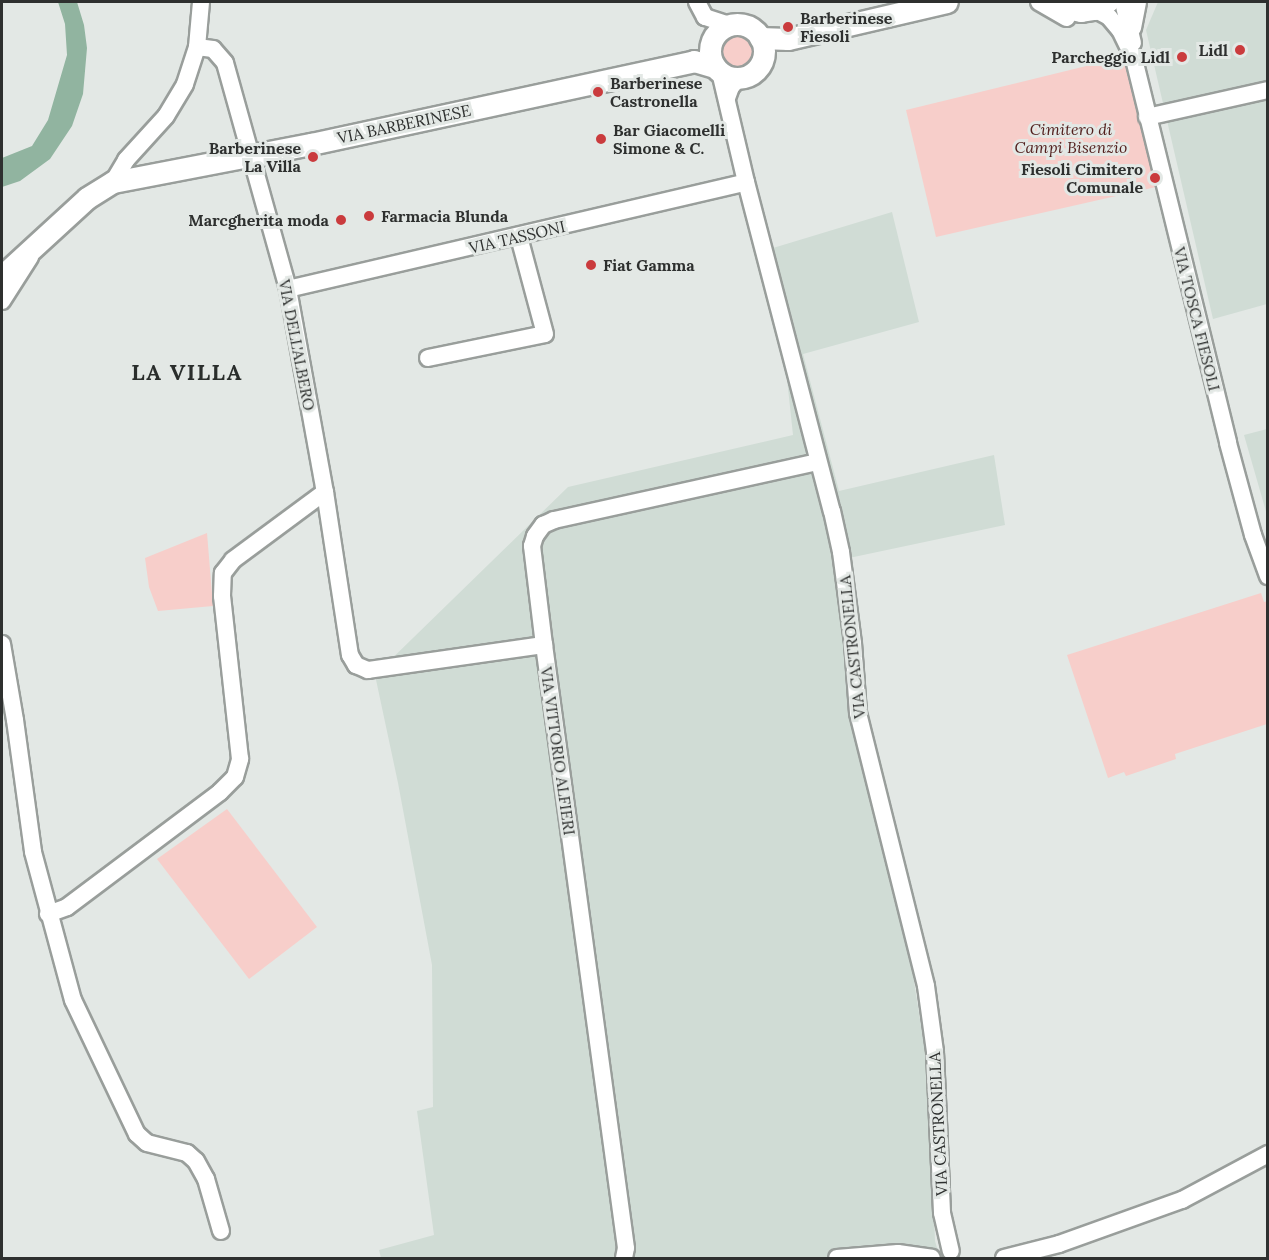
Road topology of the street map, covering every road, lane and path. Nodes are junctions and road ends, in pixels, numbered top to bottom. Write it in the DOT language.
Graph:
graph roads {
  1 [pos="201,2"];
  2 [pos="697,2"];
  3 [pos="947,2"];
  4 [pos="1039,2"];
  5 [pos="1058,2"];
  6 [pos="1123,2"];
  7 [pos="1138,2"];
  8 [pos="1100,5"];
  9 [pos="730,25"];
  10 [pos="1126,32"];
  11 [pos="762,46"];
  12 [pos="197,47"];
  13 [pos="721,66"];
  14 [pos="1268,90"];
  15 [pos="1147,117"];
  16 [pos="252,156"];
  17 [pos="114,182"];
  18 [pos="746,182"];
  19 [pos="519,237"];
  20 [pos="39,242"];
  21 [pos="2,276"];
  22 [pos="288,290"];
  23 [pos="2,301"];
  24 [pos="428,358"];
  25 [pos="819,462"];
  26 [pos="325,492"];
  27 [pos="1263,553"];
  28 [pos="1268,576"];
  29 [pos="2,645"];
  30 [pos="544,645"];
  31 [pos="48,914"];
  32 [pos="1268,1154"];
  33 [pos="221,1231"];
  34 [pos="944,1253"];
  35 [pos="624,1258"];
  36 [pos="837,1258"];
  37 [pos="915,1258"];
  38 [pos="1004,1258"];
  1 -- 12 [label="street"];
  2 -- 9 [label="street"];
  3 -- 11 [label="main road, VIA BARBERINESE"];
  4 -- 10 [label="street"];
  5 -- 8 [label="main road"];
  6 -- 10 [label="street, VIA TOSCA FIESOLI"];
  7 -- 10 [label="street, VIA TOSCA FIESOLI"];
  8 -- 10 [label="street"];
  9 -- 11 [label="main road"];
  9 -- 13 [label="main road, VIA BARBERINESE"];
  10 -- 15 [label="street, VIA TOSCA FIESOLI"];
  11 -- 13 [label="main road, VIA BARBERINESE"];
  12 -- 16 [label="street, VIA DELL'ALBERO"];
  12 -- 17 [label="street"];
  13 -- 16 [label="main road, VIA BARBERINESE"];
  13 -- 18 [label="street, VIA CASTRONELLA"];
  14 -- 15 [label="street"];
  15 -- 27 [label="street, VIA TOSCA FIESOLI"];
  16 -- 17 [label="main road, VIA BARBERINESE"];
  16 -- 22 [label="street, VIA DELL'ALBERO"];
  17 -- 20 [label="main road, VIA BARBERINESE"];
  18 -- 19 [label="street, VIA TASSONI"];
  18 -- 25 [label="street, VIA CASTRONELLA"];
  19 -- 22 [label="street, VIA TASSONI"];
  19 -- 24 [label="street"];
  20 -- 21 [label="main road, VIA BARBERINESE"];
  20 -- 23 [label="street"];
  22 -- 26 [label="street, VIA DELL'ALBERO"];
  25 -- 30 [label="street, VIA VITTORIO ALFIERI"];
  25 -- 34 [label="street, VIA CASTRONELLA"];
  26 -- 30 [label="street, VIA DELL'ALBERO"];
  26 -- 31 [label="street"];
  27 -- 28 [label="street, VIA TOSCA FIESOLI"];
  29 -- 31 [label="street"];
  30 -- 35 [label="street, VIA VITTORIO ALFIERI"];
  31 -- 33 [label="street"];
  32 -- 38 [label="street"];
  34 -- 37 [label="street"];
  36 -- 37 [label="street"];
}
